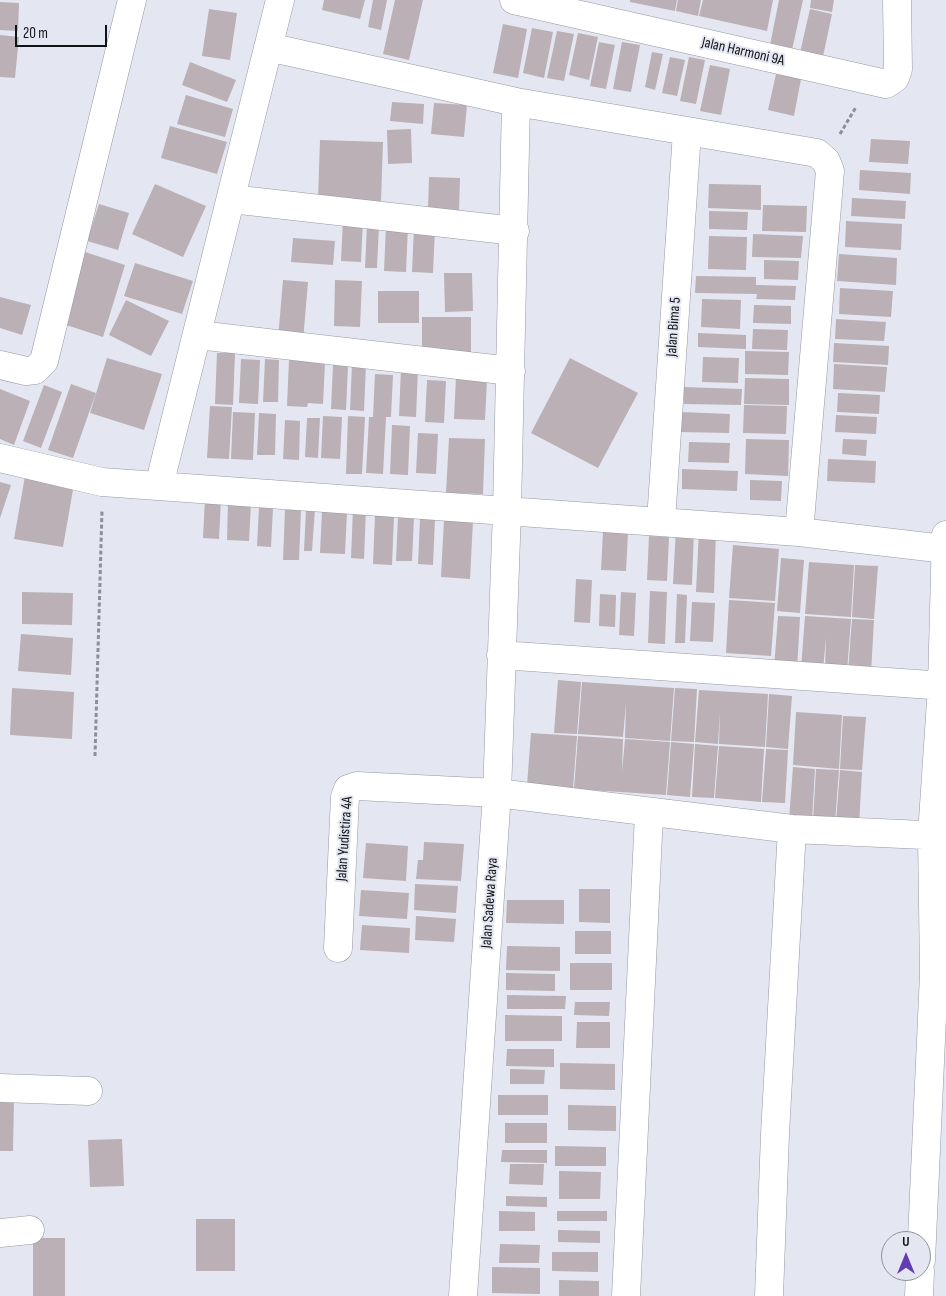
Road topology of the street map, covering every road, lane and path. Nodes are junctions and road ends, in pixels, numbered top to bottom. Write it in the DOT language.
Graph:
graph roads {
  1 [pos="132,0"];
  2 [pos="280,0"];
  3 [pos="514,0"];
  4 [pos="897,0"];
  5 [pos="268,47"];
  6 [pos="886,84"];
  7 [pos="516,102"];
  8 [pos="687,132"];
  9 [pos="826,161"];
  10 [pos="231,199"];
  11 [pos="514,231"];
  12 [pos="198,335"];
  13 [pos="0,365"];
  14 [pos="511,371"];
  15 [pos="0,458"];
  16 [pos="102,482"];
  17 [pos="159,486"];
  18 [pos="507,510"];
  19 [pos="661,521"];
  20 [pos="800,532"];
  21 [pos="946,544"];
  22 [pos="501,655"];
  23 [pos="944,686"];
  24 [pos="95,756"];
  25 [pos="497,793"];
  26 [pos="649,814"];
  27 [pos="792,829"];
  28 [pos="939,836"];
  29 [pos="338,948"];
  30 [pos="940,974"];
  31 [pos="0,1088"];
  32 [pos="88,1090"];
  33 [pos="937,1121"];
  34 [pos="30,1230"];
  35 [pos="924,1231"];
  36 [pos="0,1233"];
  37 [pos="920,1281"];
  38 [pos="463,1296"];
  39 [pos="626,1296"];
  40 [pos="769,1296"];
  41 [pos="919,1296"];
  1 -- 13 [label="street"];
  2 -- 5 [label="street"];
  3 -- 6 [label="street, Jalan Harmoni 9A"];
  4 -- 6 [label="street"];
  5 -- 7 [label="street"];
  5 -- 10 [label="street"];
  6 -- 9 [label="path"];
  7 -- 8 [label="street"];
  7 -- 11 [label="street, Jalan Sadewa Raya"];
  8 -- 9 [label="street"];
  8 -- 19 [label="street, Jalan Bima 5"];
  9 -- 20 [label="street"];
  10 -- 11 [label="street"];
  10 -- 12 [label="street"];
  11 -- 14 [label="street, Jalan Sadewa Raya"];
  12 -- 14 [label="street"];
  12 -- 17 [label="street"];
  14 -- 18 [label="street, Jalan Sadewa Raya"];
  15 -- 16 [label="street"];
  16 -- 17 [label="street"];
  16 -- 24 [label="path"];
  17 -- 18 [label="street"];
  18 -- 19 [label="street"];
  18 -- 22 [label="street, Jalan Sadewa Raya"];
  19 -- 20 [label="street"];
  20 -- 21 [label="street"];
  21 -- 23 [label="street"];
  22 -- 23 [label="street"];
  22 -- 25 [label="street, Jalan Sadewa Raya"];
  23 -- 28 [label="street"];
  25 -- 26 [label="street"];
  25 -- 29 [label="street, Jalan Yudistira 4A"];
  25 -- 38 [label="street, Jalan Sadewa Raya"];
  26 -- 27 [label="street"];
  26 -- 39 [label="street"];
  27 -- 28 [label="street"];
  27 -- 40 [label="street"];
  28 -- 30 [label="street"];
  30 -- 33 [label="street"];
  31 -- 32 [label="street"];
  33 -- 35 [label="street"];
  34 -- 36 [label="street"];
  37 -- 41 [label="street"];
}
